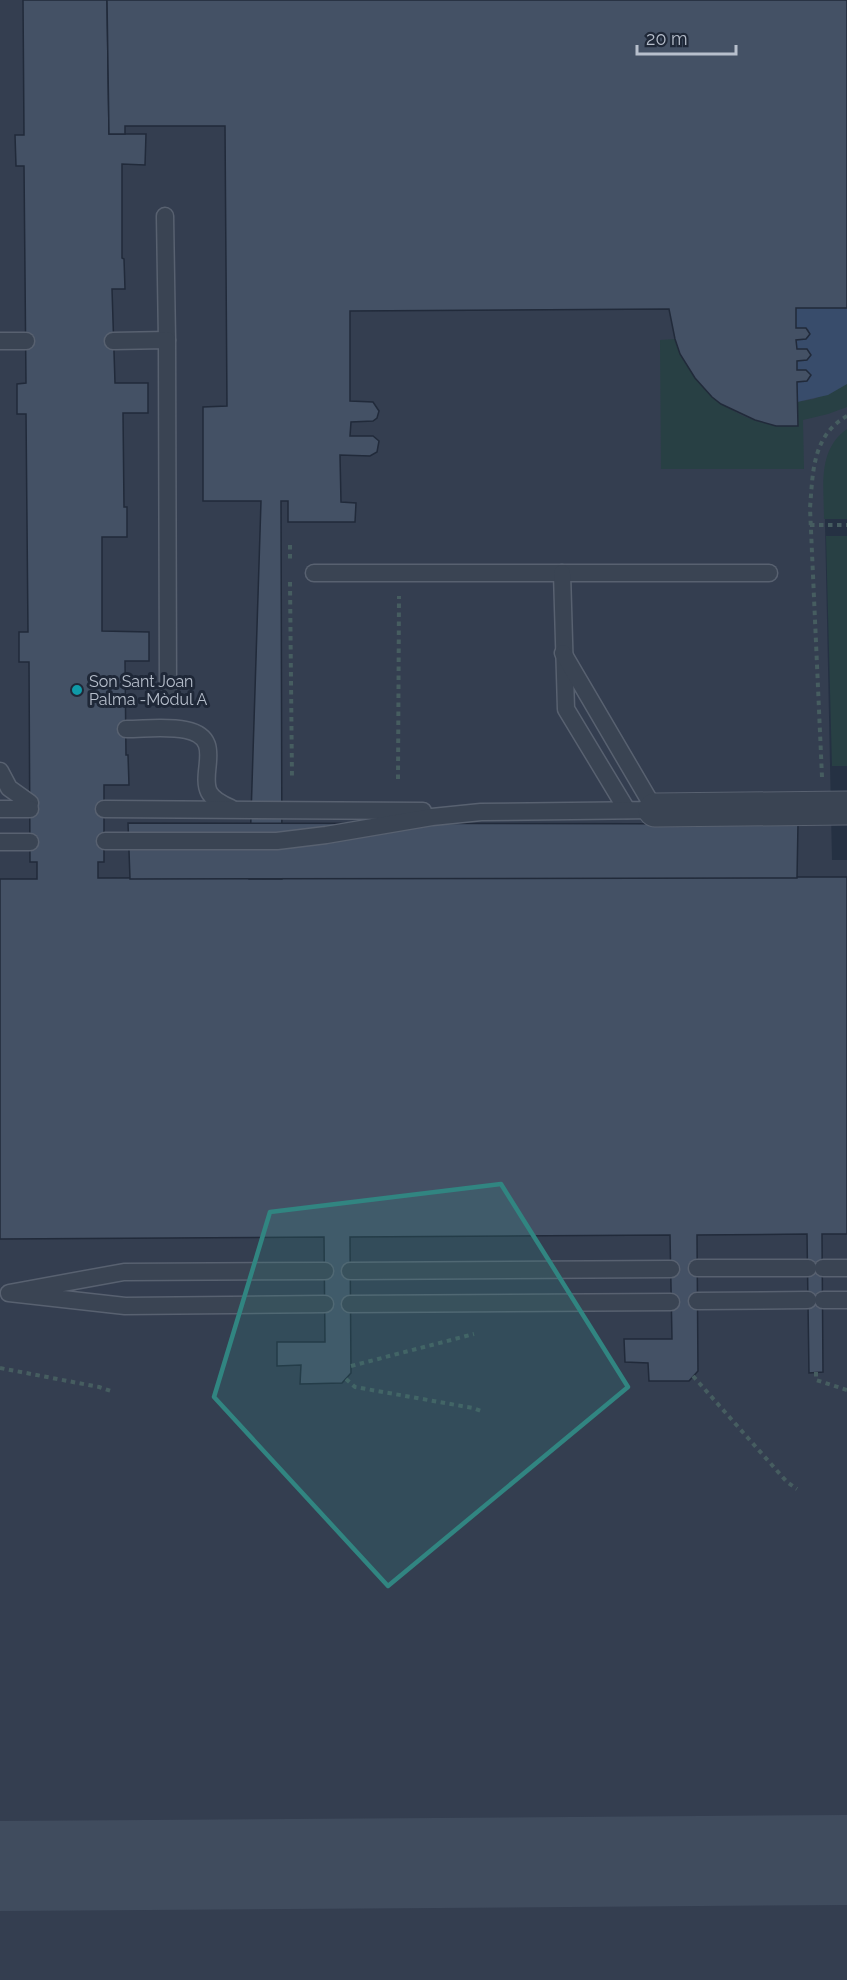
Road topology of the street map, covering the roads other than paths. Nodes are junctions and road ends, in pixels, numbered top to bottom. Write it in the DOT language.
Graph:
graph roads {
  1 [pos="165,216"];
  2 [pos="167,340"];
  3 [pos="0,341"];
  4 [pos="26,341"];
  5 [pos="113,341"];
  6 [pos="314,573"];
  7 [pos="562,573"];
  8 [pos="769,573"];
  9 [pos="563,653"];
  10 [pos="168,696"];
  11 [pos="126,729"];
  12 [pos="0,771"];
  13 [pos="847,808"];
  14 [pos="0,809"];
  15 [pos="104,809"];
  16 [pos="232,809"];
  17 [pos="641,810"];
  18 [pos="481,812"];
  19 [pos="105,841"];
  20 [pos="0,842"];
  21 [pos="30,842"];
  22 [pos="697,1268"];
  23 [pos="847,1268"];
  24 [pos="671,1269"];
  25 [pos="325,1271"];
  26 [pos="350,1271"];
  27 [pos="4,1293"];
  28 [pos="847,1300"];
  29 [pos="697,1301"];
  30 [pos="671,1302"];
  31 [pos="325,1304"];
  32 [pos="350,1304"];
  1 -- 2 [label="lane"];
  2 -- 5 [label="lane"];
  2 -- 10 [label="lane"];
  3 -- 4 [label="lane"];
  6 -- 7 [label="lane"];
  7 -- 8 [label="lane"];
  7 -- 9 [label="lane"];
  9 -- 17 [label="lane"];
  9 -- 17 [label="lane"];
  11 -- 16 [label="lane"];
  12 -- 14 [label="lane"];
  13 -- 17 [label="street"];
  15 -- 16 [label="lane"];
  16 -- 18 [label="lane"];
  17 -- 18 [label="lane"];
  18 -- 19 [label="lane"];
  20 -- 21 [label="lane"];
  22 -- 23 [label="lane"];
  24 -- 26 [label="lane"];
  25 -- 27 [label="lane"];
  27 -- 31 [label="lane"];
  28 -- 29 [label="lane"];
  30 -- 32 [label="lane"];
}
